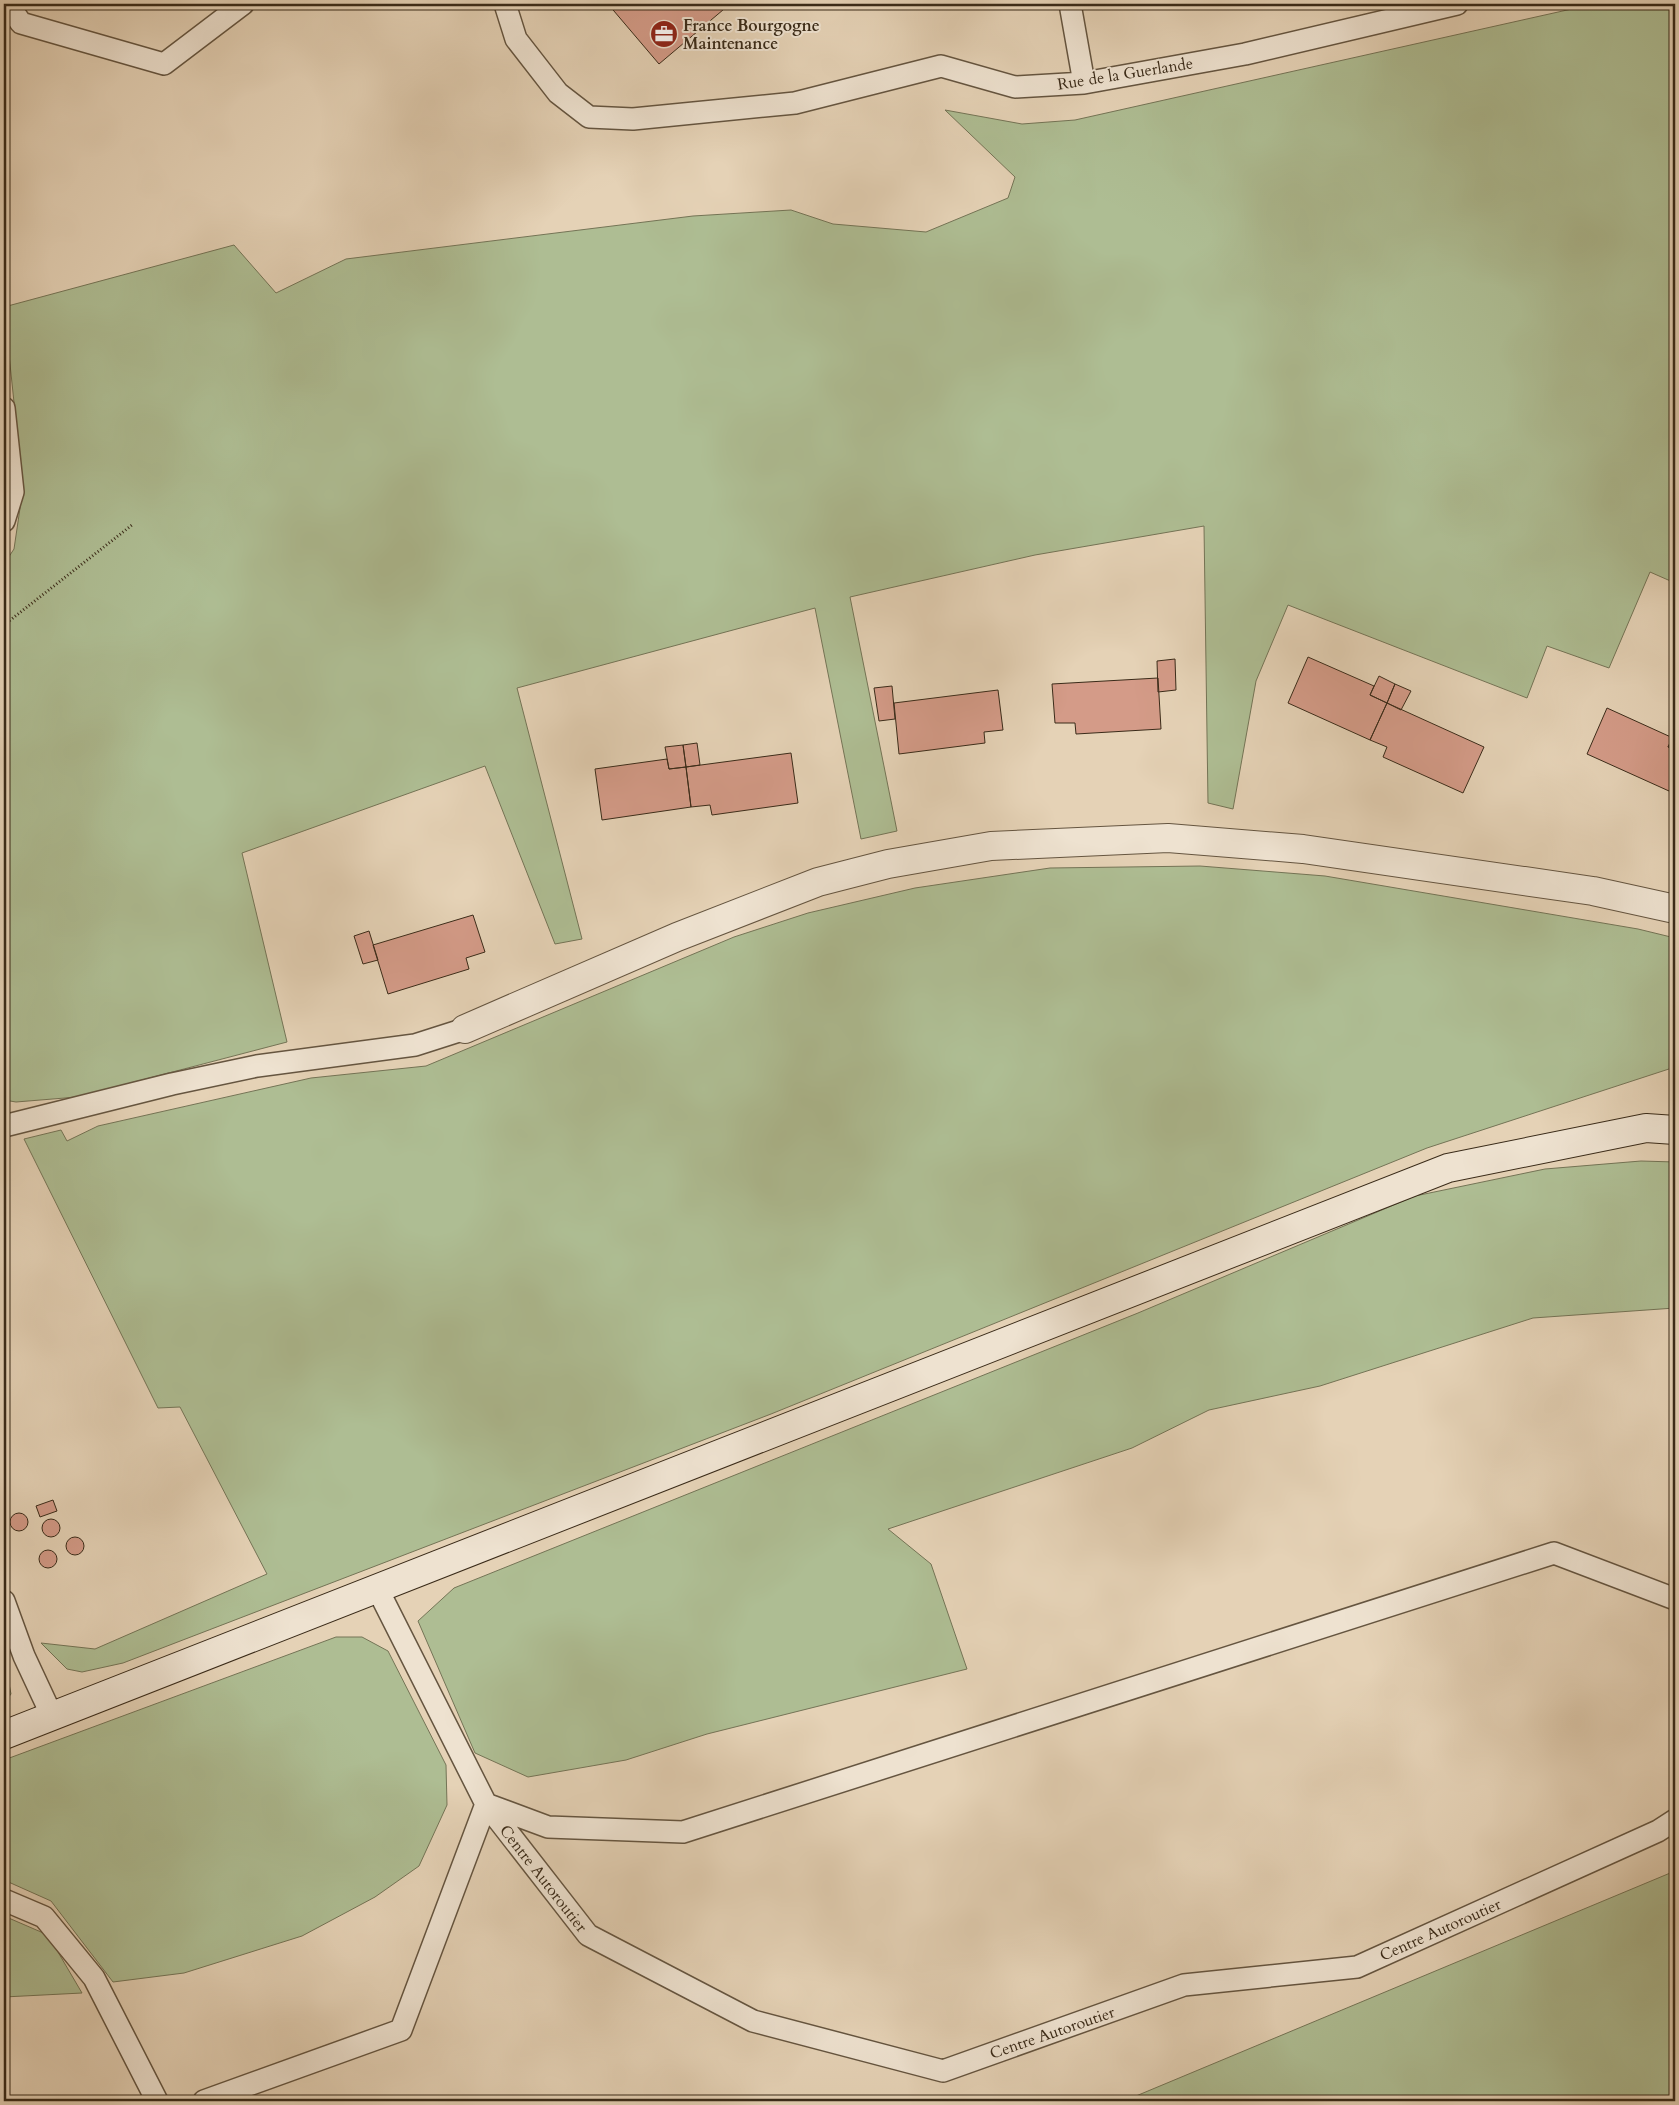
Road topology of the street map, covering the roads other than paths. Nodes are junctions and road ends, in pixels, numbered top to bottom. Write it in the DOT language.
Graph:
graph roads {
  1 [pos="8,4"];
  2 [pos="243,4"];
  3 [pos="505,4"];
  4 [pos="1070,4"];
  5 [pos="1457,4"];
  6 [pos="1084,83"];
  7 [pos="4,408"];
  8 [pos="4,521"];
  9 [pos="1675,909"];
  10 [pos="464,1028"];
  11 [pos="4,1112"];
  12 [pos="1675,1112"];
  13 [pos="43,1116"];
  14 [pos="4,1126"];
  15 [pos="1646,1128"];
  16 [pos="1675,1130"];
  17 [pos="377,1588"];
  18 [pos="1675,1599"];
  19 [pos="4,1604"];
  20 [pos="52,1716"];
  21 [pos="4,1735"];
  22 [pos="486,1804"];
  23 [pos="1675,1820"];
  24 [pos="4,1900"];
  25 [pos="157,2101"];
  26 [pos="204,2101"];
  1 -- 2 [label="lane"];
  3 -- 6 [label="lane, Rue de la Guerlande"];
  4 -- 6 [label="lane"];
  5 -- 6 [label="lane, Rue de la Guerlande"];
  7 -- 8 [label="lane"];
  9 -- 10 [label="street"];
  10 -- 13 [label="lane"];
  11 -- 13 [label="lane"];
  12 -- 15 [label="street"];
  13 -- 14 [label="lane"];
  15 -- 16 [label="street"];
  15 -- 17 [label="street"];
  17 -- 20 [label="street"];
  17 -- 22 [label="lane, Centre Autoroutier"];
  18 -- 22 [label="lane, Centre Autoroutier"];
  19 -- 20 [label="lane"];
  20 -- 21 [label="street"];
  22 -- 23 [label="lane, Centre Autoroutier"];
  22 -- 26 [label="lane, Centre Autoroutier"];
  24 -- 25 [label="lane"];
}
